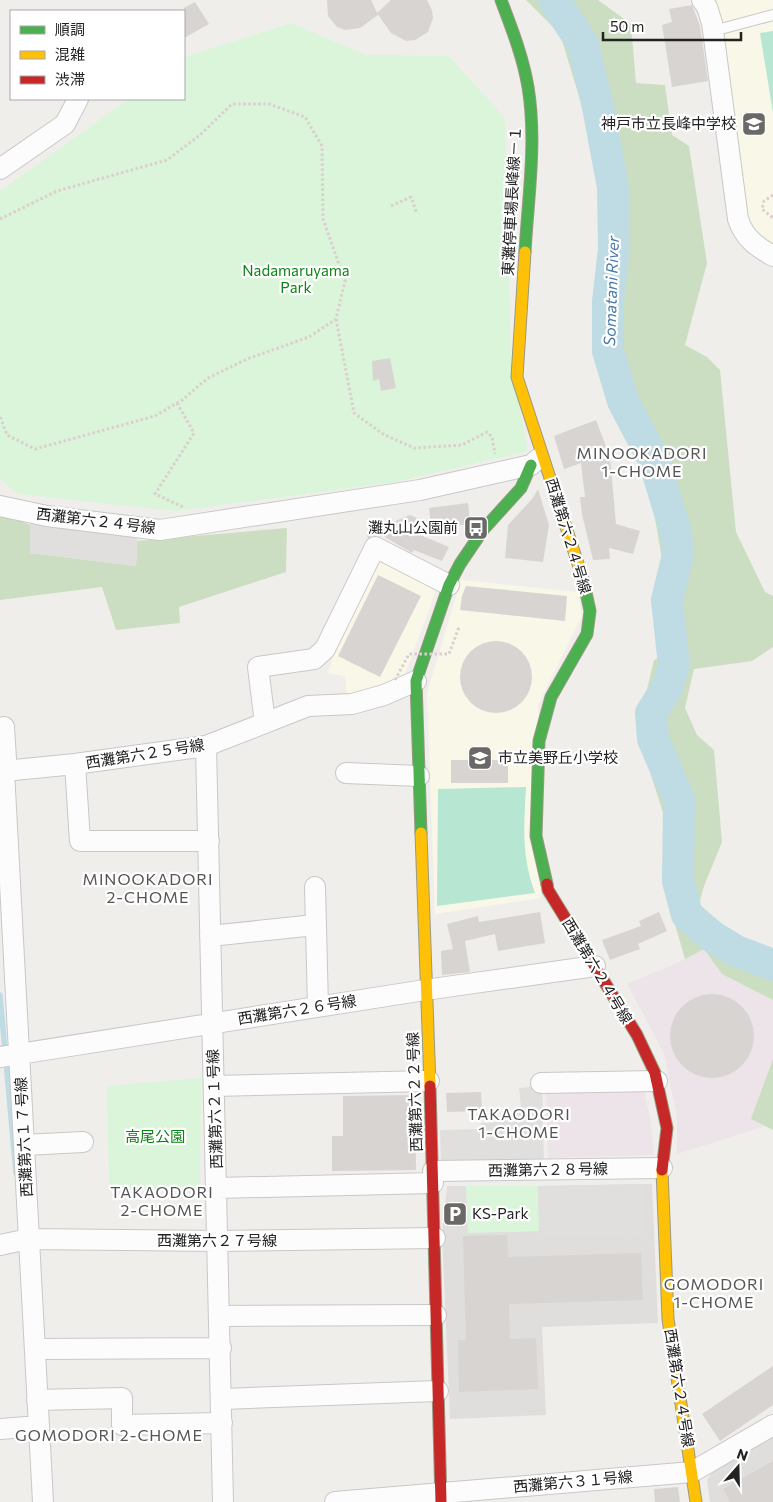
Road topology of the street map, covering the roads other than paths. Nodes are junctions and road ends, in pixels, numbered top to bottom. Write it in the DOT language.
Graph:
graph roads {
  1 [pos="501,0"];
  2 [pos="702,0"];
  3 [pos="773,15"];
  4 [pos="713,31"];
  5 [pos="77,100"];
  6 [pos="0,169"];
  7 [pos="773,256"];
  8 [pos="517,378"];
  9 [pos="537,459"];
  10 [pos="0,506"];
  11 [pos="449,585"];
  12 [pos="416,681"];
  13 [pos="264,723"];
  14 [pos="0,728"];
  15 [pos="206,746"];
  16 [pos="75,764"];
  17 [pos="4,771"];
  18 [pos="346,773"];
  19 [pos="419,776"];
  20 [pos="208,841"];
  21 [pos="315,887"];
  22 [pos="315,925"];
  23 [pos="210,936"];
  24 [pos="595,966"];
  25 [pos="426,990"];
  26 [pos="318,1007"];
  27 [pos="213,1024"];
  28 [pos="10,1055"];
  29 [pos="429,1081"];
  30 [pos="657,1081"];
  31 [pos="541,1084"];
  32 [pos="214,1086"];
  33 [pos="83,1142"];
  34 [pos="24,1145"];
  35 [pos="662,1168"];
  36 [pos="433,1177"];
  37 [pos="217,1188"];
  38 [pos="435,1238"];
  39 [pos="29,1239"];
  40 [pos="218,1242"];
  41 [pos="0,1245"];
  42 [pos="436,1315"];
  43 [pos="220,1316"];
  44 [pos="221,1348"];
  45 [pos="35,1349"];
  46 [pos="438,1391"];
  47 [pos="222,1399"];
  48 [pos="37,1400"];
  49 [pos="222,1423"];
  50 [pos="773,1425"];
  51 [pos="39,1426"];
  52 [pos="0,1429"];
  53 [pos="692,1472"];
  54 [pos="440,1498"];
  55 [pos="42,1502"];
  56 [pos="223,1502"];
  57 [pos="336,1502"];
  58 [pos="696,1502"];
  1 -- 8 [label="street, 東灘停車場長峰線－１"];
  2 -- 4 [label="street"];
  3 -- 4 [label="lane"];
  4 -- 7 [label="street"];
  5 -- 6 [label="street"];
  8 -- 9 [label="street, 西灘第六２４号線"];
  9 -- 10 [label="street, 西灘第六２４号線"];
  9 -- 11 [label="street"];
  9 -- 24 [label="street, 西灘第六２４号線"];
  11 -- 12 [label="street"];
  11 -- 13 [label="street"];
  12 -- 13 [label="street, 西灘第六２５号線"];
  12 -- 19 [label="street, 西灘第六２２号線"];
  13 -- 15 [label="street, 西灘第六２５号線"];
  14 -- 17 [label="street, 西灘第六１７号線"];
  15 -- 16 [label="street, 西灘第六２５号線"];
  15 -- 20 [label="street, 西灘第六２１号線"];
  16 -- 17 [label="street, 西灘第六２５号線"];
  16 -- 20 [label="street"];
  17 -- 28 [label="street, 西灘第六１７号線"];
  18 -- 19 [label="street"];
  19 -- 25 [label="street, 西灘第六２２号線"];
  20 -- 23 [label="street, 西灘第六２１号線"];
  21 -- 22 [label="street"];
  22 -- 23 [label="street"];
  22 -- 26 [label="street"];
  23 -- 27 [label="street, 西灘第六２１号線"];
  24 -- 25 [label="street, 西灘第六２６号線"];
  24 -- 30 [label="street, 西灘第六２４号線"];
  25 -- 26 [label="street, 西灘第六２６号線"];
  25 -- 29 [label="street, 西灘第六２２号線"];
  26 -- 27 [label="street, 西灘第六２６号線"];
  27 -- 28 [label="street, 西灘第六２６号線"];
  27 -- 32 [label="street, 西灘第六２１号線"];
  28 -- 34 [label="street, 西灘第六１７号線"];
  29 -- 32 [label="street"];
  29 -- 36 [label="street, 西灘第六２２号線"];
  30 -- 31 [label="street"];
  30 -- 35 [label="street, 西灘第六２４号線"];
  32 -- 37 [label="street, 西灘第六２１号線"];
  33 -- 34 [label="street"];
  34 -- 39 [label="street, 西灘第六１７号線"];
  35 -- 36 [label="street, 西灘第六２８号線"];
  35 -- 53 [label="street, 西灘第六２４号線"];
  36 -- 37 [label="street, 西灘第六２８号線"];
  36 -- 38 [label="street, 西灘第六２２号線"];
  37 -- 40 [label="street, 西灘第六２１号線"];
  38 -- 40 [label="street, 西灘第六２７号線"];
  38 -- 42 [label="street, 西灘第六２２号線"];
  39 -- 40 [label="street, 西灘第六２７号線"];
  39 -- 41 [label="street, 西灘第六２７号線"];
  39 -- 45 [label="street, 西灘第六１７号線"];
  40 -- 43 [label="street, 西灘第六２１号線"];
  42 -- 43 [label="street"];
  42 -- 46 [label="street, 西灘第六２２号線"];
  43 -- 44 [label="street, 西灘第六２１号線"];
  44 -- 45 [label="street"];
  44 -- 47 [label="street, 西灘第六２１号線"];
  45 -- 48 [label="street, 西灘第六１７号線"];
  46 -- 47 [label="street"];
  46 -- 54 [label="street, 西灘第六２２号線"];
  47 -- 49 [label="street, 西灘第六２１号線"];
  48 -- 49 [label="street"];
  48 -- 51 [label="street, 西灘第六１７号線"];
  49 -- 56 [label="street, 西灘第六２１号線"];
  50 -- 53 [label="street"];
  51 -- 52 [label="street"];
  51 -- 55 [label="street, 西灘第六１７号線"];
  53 -- 54 [label="street, 西灘第六３１号線"];
  53 -- 58 [label="street, 西灘第六２４号線"];
  54 -- 57 [label="street, 西灘第六３１号線"];
}
